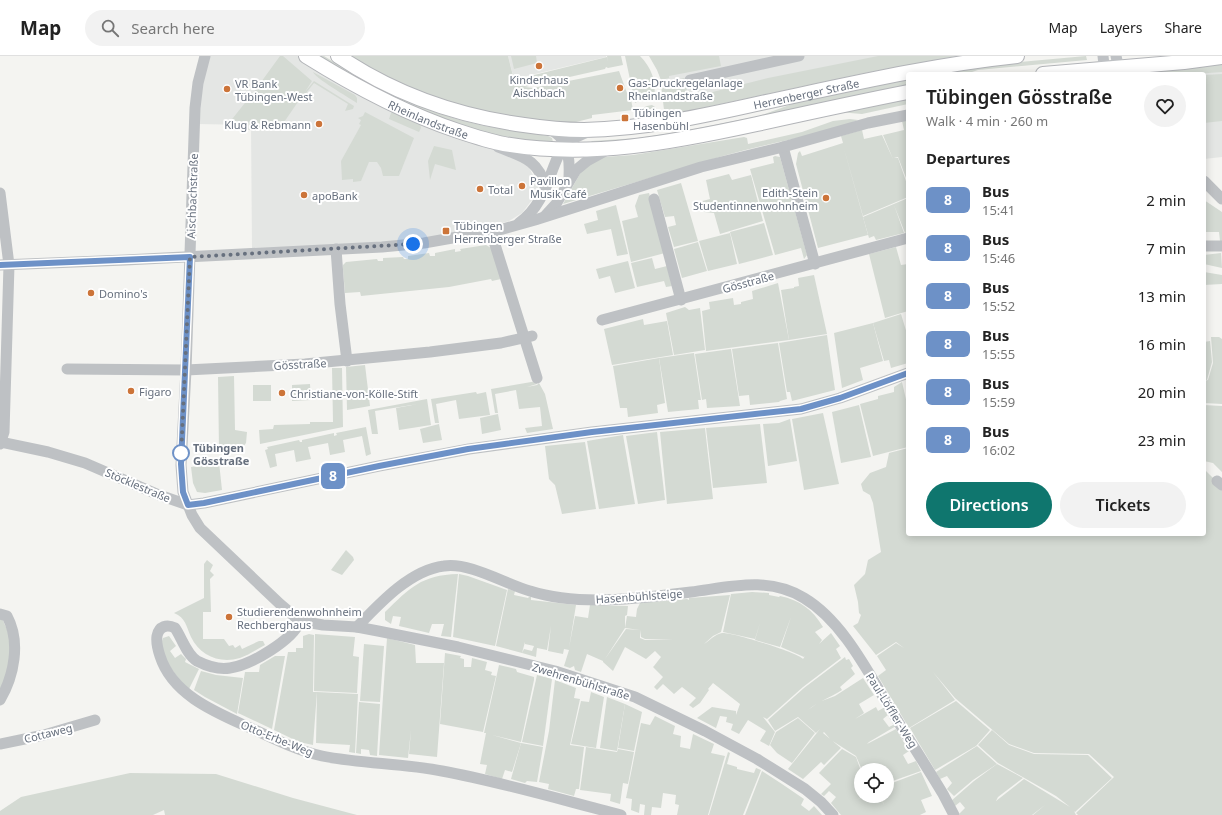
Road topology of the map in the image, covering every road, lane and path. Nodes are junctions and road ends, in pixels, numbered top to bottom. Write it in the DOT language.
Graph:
graph roads {
  1 [pos="205,56"];
  2 [pos="306,56"];
  3 [pos="338,56"];
  4 [pos="799,56"];
  5 [pos="1018,56"];
  6 [pos="1222,57"];
  7 [pos="1104,66"];
  8 [pos="1118,66"];
  9 [pos="910,72"];
  10 [pos="1071,72"];
  11 [pos="906,73"];
  12 [pos="690,80"];
  13 [pos="906,92"];
  14 [pos="906,115"];
  15 [pos="545,128"];
  16 [pos="594,130"];
  17 [pos="485,140"];
  18 [pos="783,147"];
  19 [pos="565,148"];
  20 [pos="607,149"];
  21 [pos="569,180"];
  22 [pos="1207,183"];
  23 [pos="546,187"];
  24 [pos="1222,192"];
  25 [pos="0,193"];
  26 [pos="654,198"];
  27 [pos="1222,199"];
  28 [pos="544,217"];
  29 [pos="514,226"];
  30 [pos="491,232"];
  31 [pos="906,239"];
  32 [pos="1206,246"];
  33 [pos="1222,246"];
  34 [pos="336,249"];
  35 [pos="190,257"];
  36 [pos="815,264"];
  37 [pos="5,265"];
  38 [pos="681,300"];
  39 [pos="602,320"];
  40 [pos="528,337"];
  41 [pos="347,361"];
  42 [pos="68,369"];
  43 [pos="186,370"];
  44 [pos="906,374"];
  45 [pos="538,378"];
  46 [pos="0,443"];
  47 [pos="188,505"];
  48 [pos="821,610"];
  49 [pos="1,614"];
  50 [pos="300,621"];
  51 [pos="357,628"];
  52 [pos="0,700"];
  53 [pos="95,720"];
  54 [pos="0,744"];
  55 [pos="621,815"];
  56 [pos="832,815"];
  57 [pos="954,815"];
  1 -- 35 [label="street, Aischbachstraße"];
  2 -- 17 [label="main road, Rheinlandstraße"];
  3 -- 15 [label="main road, Rheinlandstraße"];
  4 -- 12 [label="street"];
  5 -- 9 [label="main road, Herrenberger Straße"];
  6 -- 8 [label="main road"];
  7 -- 8 [label="main road"];
  7 -- 10 [label="main road"];
  11 -- 16 [label="main road, Herrenberger Straße"];
  13 -- 20 [label="main road, Herrenberger Straße"];
  14 -- 18 [label="street"];
  15 -- 16 [label="main road, Herrenberger Straße"];
  15 -- 19 [label="street"];
  16 -- 19 [label="street, Herrenberger Straße"];
  17 -- 19 [label="main road, Rheinlandstraße"];
  17 -- 23 [label="street"];
  18 -- 28 [label="street"];
  18 -- 36 [label="street"];
  19 -- 20 [label="main road, Herrenberger Straße"];
  19 -- 21 [label="street, Herrenberger Straße"];
  19 -- 23 [label="street"];
  20 -- 21 [label="street, Herrenberger Straße"];
  21 -- 28 [label="street, Herrenberger Straße"];
  22 -- 24 [label="street"];
  22 -- 27 [label="street"];
  23 -- 29 [label="street"];
  25 -- 37 [label="street"];
  26 -- 38 [label="street"];
  28 -- 29 [label="street"];
  29 -- 30 [label="street"];
  30 -- 34 [label="street"];
  30 -- 40 [label="street"];
  31 -- 36 [label="street, Gösstraße"];
  32 -- 33 [label="street"];
  34 -- 35 [label="street"];
  34 -- 41 [label="street"];
  35 -- 37 [label="street"];
  35 -- 43 [label="street, Aischbachstraße"];
  36 -- 38 [label="street, Gösstraße"];
  37 -- 46 [label="street"];
  38 -- 39 [label="street, Gösstraße"];
  40 -- 41 [label="street, Gösstraße"];
  40 -- 45 [label="street"];
  41 -- 43 [label="street, Gösstraße"];
  42 -- 43 [label="street, Gösstraße"];
  43 -- 47 [label="street, Aischbachstraße"];
  44 -- 47 [label="street"];
  46 -- 47 [label="street, Stöcklestraße"];
  47 -- 50 [label="street"];
  48 -- 51 [label="street, Hasenbühlsteige"];
  48 -- 57 [label="street, Paul-Löffler-Weg"];
  49 -- 52 [label="street"];
  50 -- 51 [label="street, Zwehrenbühlstraße"];
  50 -- 55 [label="street, Otto-Erbe-Weg"];
  51 -- 56 [label="street, Zwehrenbühlstraße"];
  53 -- 54 [label="street, Cottaweg"];
}
